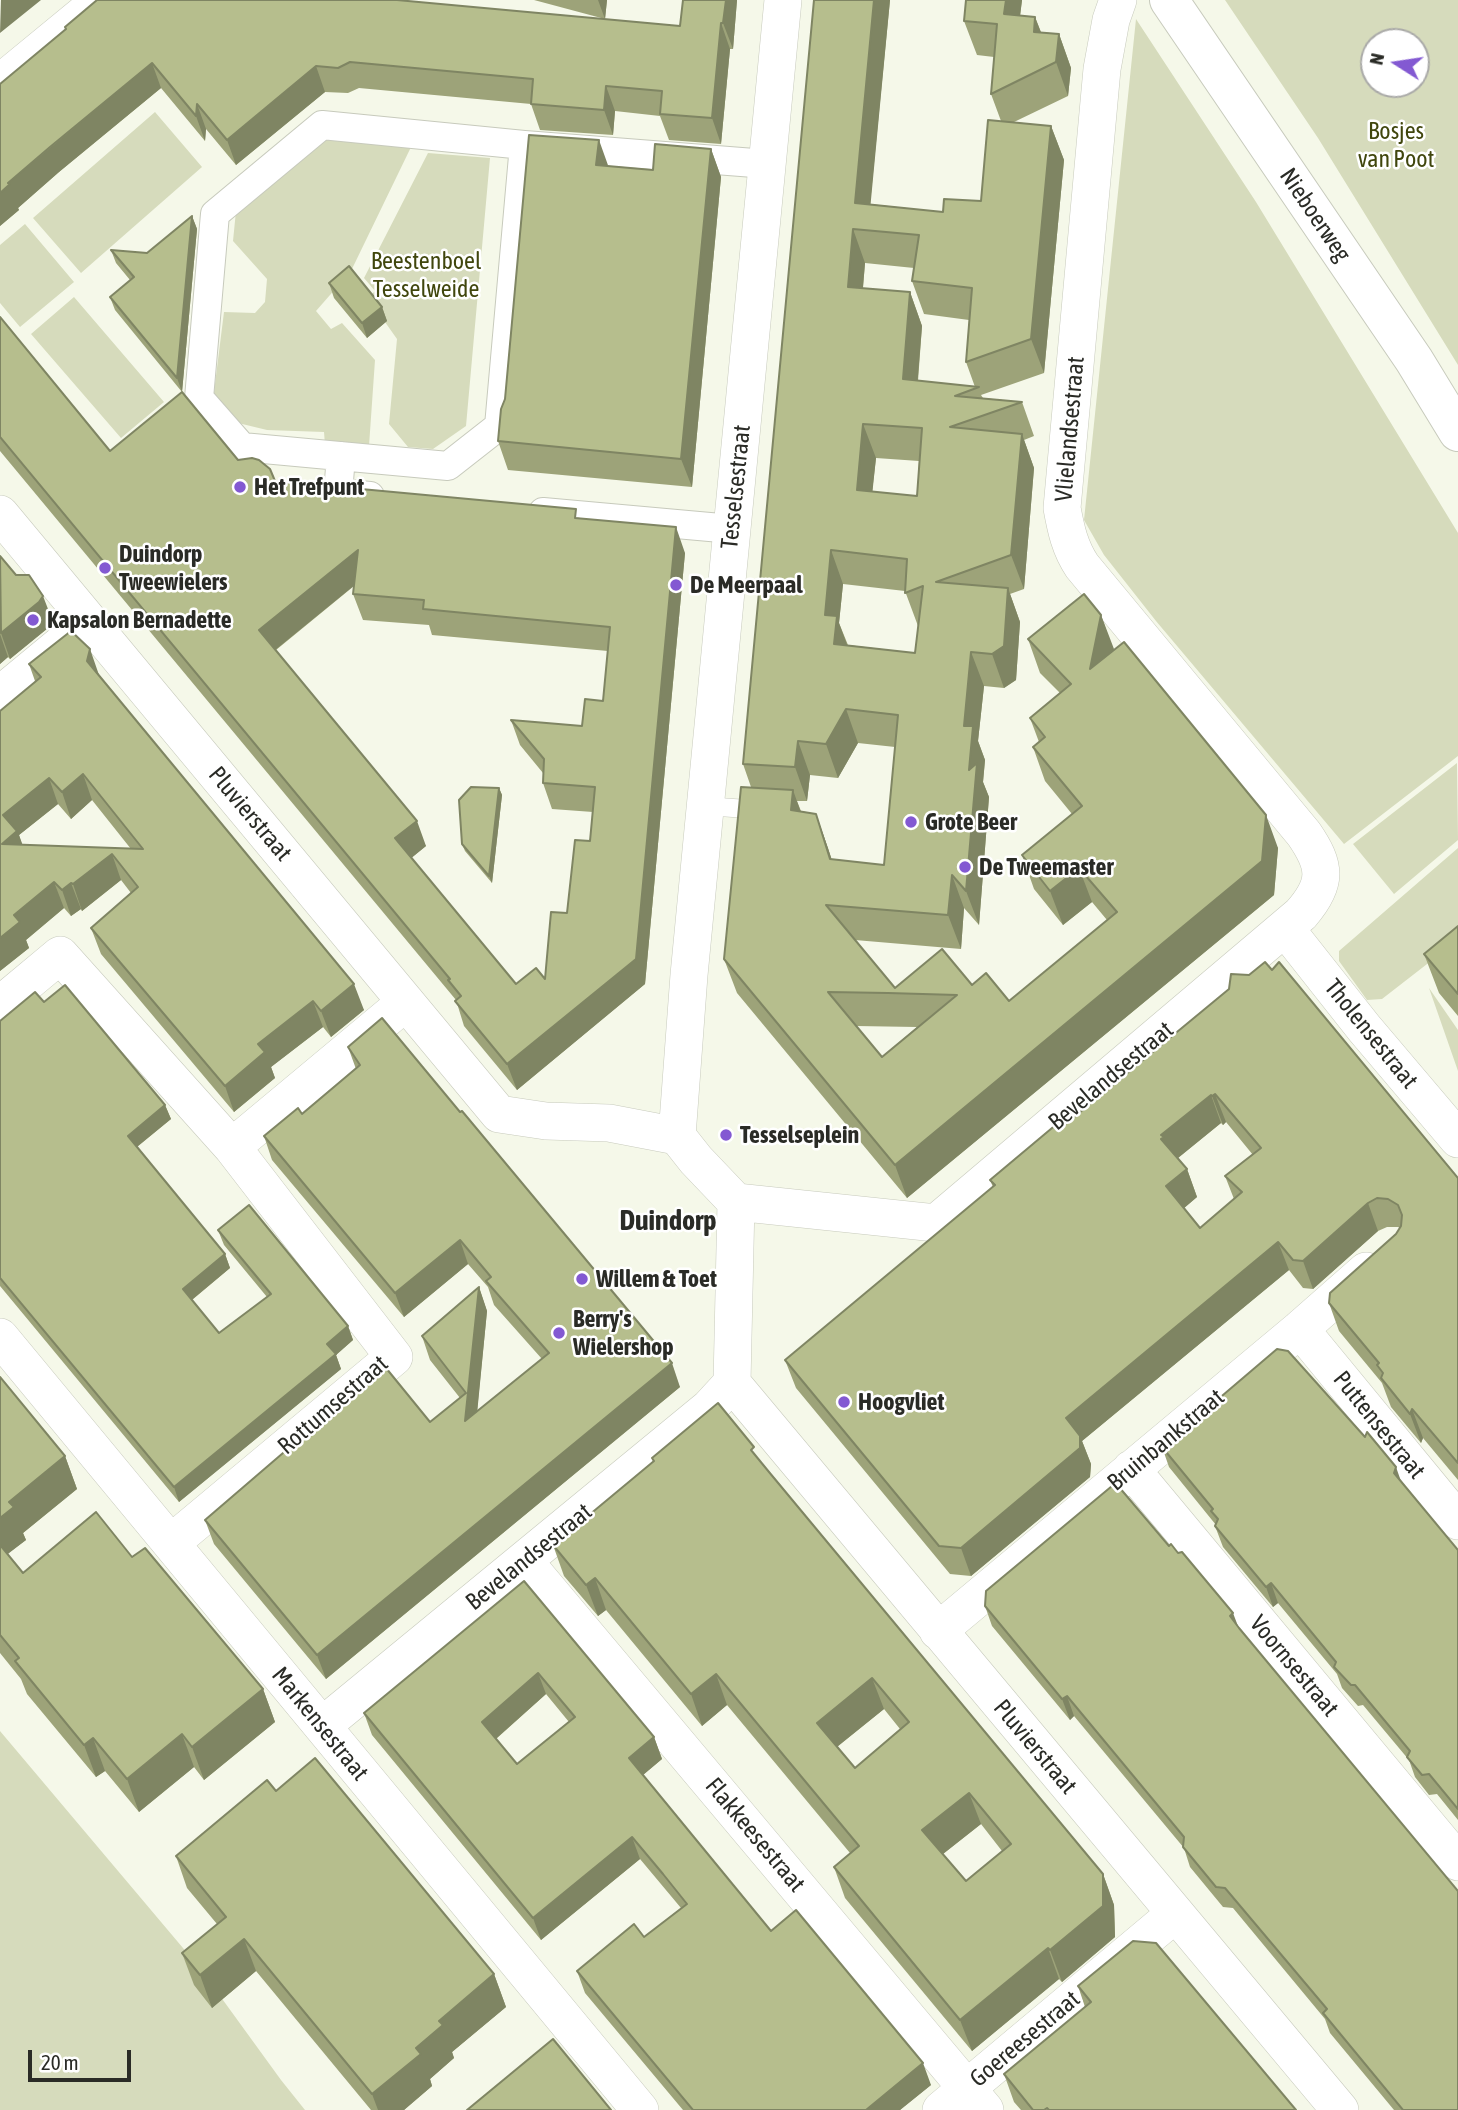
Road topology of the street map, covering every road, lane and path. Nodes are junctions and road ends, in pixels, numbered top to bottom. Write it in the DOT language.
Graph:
graph roads {
  1 [pos="101,0"];
  2 [pos="783,0"];
  3 [pos="1118,0"];
  4 [pos="1168,0"];
  5 [pos="0,83"];
  6 [pos="524,145"];
  7 [pos="767,164"];
  8 [pos="1458,432"];
  9 [pos="341,456"];
  10 [pos="394,498"];
  11 [pos="518,509"];
  12 [pos="0,514"];
  13 [pos="732,529"];
  14 [pos="89,622"];
  15 [pos="0,695"];
  16 [pos="705,806"];
  17 [pos="772,810"];
  18 [pos="1285,928"];
  19 [pos="406,1002"];
  20 [pos="0,1005"];
  21 [pos="677,1136"];
  22 [pos="1458,1139"];
  23 [pos="232,1147"];
  24 [pos="736,1202"];
  25 [pos="1392,1247"];
  26 [pos="1300,1329"];
  27 [pos="0,1337"];
  28 [pos="732,1384"];
  29 [pos="1130,1469"];
  30 [pos="1458,1521"];
  31 [pos="171,1543"];
  32 [pos="524,1561"];
  33 [pos="938,1630"];
  34 [pos="322,1726"];
  35 [pos="1458,1863"];
  36 [pos="1175,1914"];
  37 [pos="964,2103"];
  38 [pos="640,2110"];
  39 [pos="1340,2110"];
  1 -- 5 [label="street"];
  2 -- 7 [label="street, Tesselsestraat"];
  3 -- 18 [label="street, Vlielandsestraat"];
  4 -- 8 [label="street, Nieboerweg"];
  6 -- 7 [label="street"];
  6 -- 9 [label="street"];
  6 -- 9 [label="street"];
  7 -- 13 [label="street, Tesselsestraat"];
  9 -- 10 [label="street"];
  11 -- 13 [label="street"];
  12 -- 14 [label="street, Pluvierstraat"];
  13 -- 16 [label="street, Tesselsestraat"];
  14 -- 15 [label="street"];
  14 -- 19 [label="street, Pluvierstraat"];
  16 -- 17 [label="lane"];
  16 -- 21 [label="street, Tesselsestraat"];
  18 -- 22 [label="street, Tholensestraat"];
  18 -- 24 [label="street, Bevelandsestraat"];
  19 -- 21 [label="street, Pluvierstraat"];
  19 -- 23 [label="street"];
  20 -- 23 [label="street, Rottumsestraat"];
  21 -- 24 [label="street"];
  23 -- 31 [label="street, Rottumsestraat"];
  24 -- 28 [label="street"];
  25 -- 26 [label="street, Bruinbankstraat"];
  26 -- 29 [label="street, Bruinbankstraat"];
  26 -- 30 [label="street, Puttensestraat"];
  27 -- 31 [label="street, Markensestraat"];
  28 -- 32 [label="street, Bevelandsestraat"];
  28 -- 33 [label="street, Pluvierstraat"];
  29 -- 33 [label="street, Bruinbankstraat"];
  29 -- 35 [label="street, Voornsestraat"];
  31 -- 34 [label="street, Markensestraat"];
  32 -- 34 [label="street, Bevelandsestraat"];
  32 -- 37 [label="street, Flakkeesestraat"];
  33 -- 36 [label="street, Pluvierstraat"];
  34 -- 38 [label="street, Markensestraat"];
  36 -- 37 [label="street, Goereesestraat"];
  36 -- 39 [label="street, Pluvierstraat"];
}
